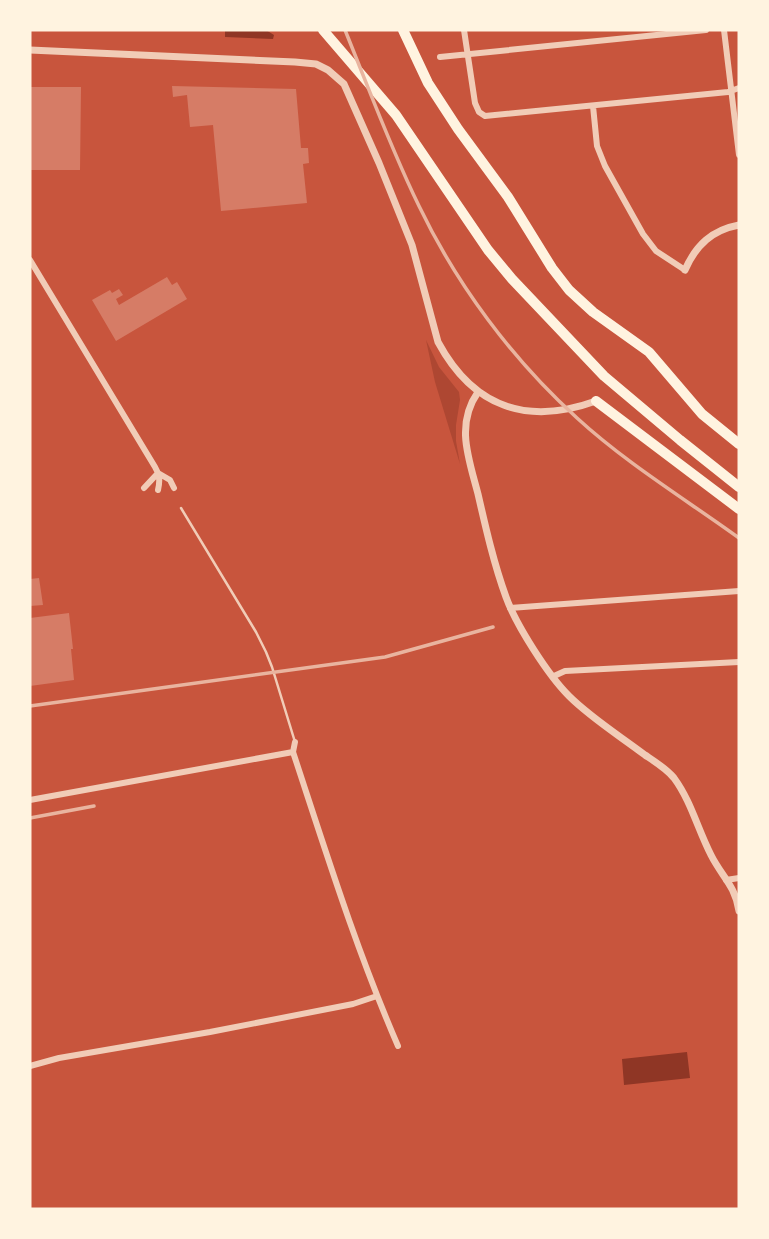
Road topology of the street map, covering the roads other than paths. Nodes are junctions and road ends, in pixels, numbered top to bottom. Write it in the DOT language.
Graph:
graph roads {
  1 [pos="403,30"];
  2 [pos="464,30"];
  3 [pos="706,30"];
  4 [pos="724,30"];
  5 [pos="324,31"];
  6 [pos="30,50"];
  7 [pos="467,53"];
  8 [pos="440,57"];
  9 [pos="739,88"];
  10 [pos="732,91"];
  11 [pos="593,106"];
  12 [pos="739,153"];
  13 [pos="739,225"];
  14 [pos="30,260"];
  15 [pos="685,270"];
  16 [pos="478,392"];
  17 [pos="596,401"];
  18 [pos="739,444"];
  19 [pos="159,472"];
  20 [pos="739,487"];
  21 [pos="144,488"];
  22 [pos="174,488"];
  23 [pos="158,490"];
  24 [pos="181,508"];
  25 [pos="739,509"];
  26 [pos="739,591"];
  27 [pos="510,608"];
  28 [pos="739,662"];
  29 [pos="554,676"];
  30 [pos="295,742"];
  31 [pos="293,752"];
  32 [pos="30,800"];
  33 [pos="739,878"];
  34 [pos="726,880"];
  35 [pos="739,911"];
  36 [pos="377,996"];
  37 [pos="398,1046"];
  38 [pos="30,1066"];
  1 -- 18 [label="highway"];
  2 -- 7 [label="street"];
  3 -- 7 [label="street"];
  4 -- 10 [label="street"];
  5 -- 20 [label="highway"];
  6 -- 16 [label="street"];
  7 -- 8 [label="street"];
  7 -- 11 [label="street"];
  9 -- 10 [label="street"];
  10 -- 11 [label="street"];
  10 -- 12 [label="street"];
  11 -- 15 [label="street"];
  13 -- 15 [label="street"];
  14 -- 19 [label="street"];
  16 -- 17 [label="street"];
  16 -- 27 [label="street"];
  17 -- 25 [label="highway"];
  19 -- 21 [label="street"];
  19 -- 22 [label="street"];
  19 -- 23 [label="street"];
  24 -- 30 [label="lane"];
  26 -- 27 [label="street"];
  27 -- 29 [label="street"];
  28 -- 29 [label="street"];
  29 -- 34 [label="street"];
  30 -- 31 [label="street"];
  31 -- 32 [label="street"];
  31 -- 36 [label="street"];
  33 -- 34 [label="street"];
  34 -- 35 [label="street"];
  36 -- 37 [label="street"];
  36 -- 38 [label="street"];
}
